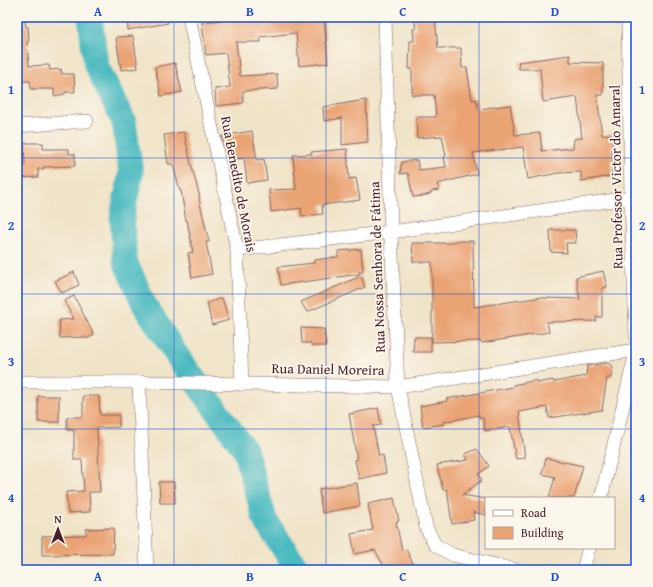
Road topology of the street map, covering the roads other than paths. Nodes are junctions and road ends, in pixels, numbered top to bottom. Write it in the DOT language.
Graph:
graph roads {
  1 [pos="188,17"];
  2 [pos="385,17"];
  3 [pos="628,17"];
  4 [pos="87,121"];
  5 [pos="17,126"];
  6 [pos="634,197"];
  7 [pos="391,232"];
  8 [pos="237,250"];
  9 [pos="636,336"];
  10 [pos="636,351"];
  11 [pos="17,382"];
  12 [pos="139,382"];
  13 [pos="242,384"];
  14 [pos="398,387"];
  15 [pos="601,497"];
  16 [pos="589,549"];
  17 [pos="147,570"];
  18 [pos="516,570"];
  19 [pos="583,570"];
  1 -- 8 [label="street, Rua Benedito de Morais"];
  2 -- 7 [label="street, Rua Nossa Senhora de Fátima"];
  3 -- 6 [label="street, Rua Professor Victor do Amaral"];
  4 -- 5 [label="street"];
  6 -- 7 [label="street"];
  6 -- 9 [label="street, Rua Professor Victor do Amaral"];
  7 -- 8 [label="street"];
  7 -- 14 [label="street, Rua Nossa Senhora de Fátima"];
  8 -- 13 [label="street, Rua Benedito de Morais"];
  10 -- 14 [label="street, Rua Daniel Moreira"];
  10 -- 15 [label="street"];
  11 -- 12 [label="street, Rua Daniel Moreira"];
  12 -- 13 [label="street, Rua Daniel Moreira"];
  12 -- 17 [label="street"];
  13 -- 14 [label="street, Rua Daniel Moreira"];
  14 -- 18 [label="street, Rua Nossa Senhora de Fátima"];
  16 -- 19 [label="street"];
}
